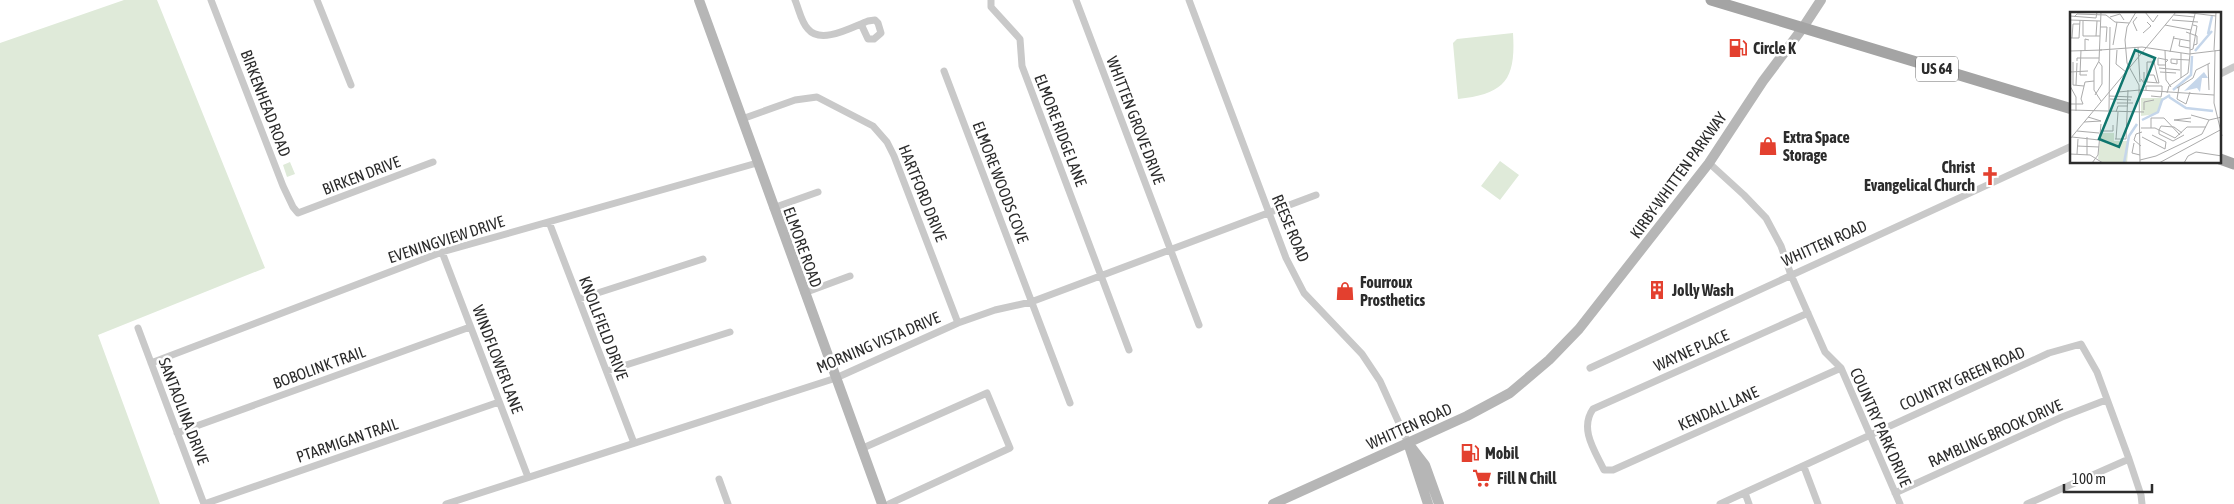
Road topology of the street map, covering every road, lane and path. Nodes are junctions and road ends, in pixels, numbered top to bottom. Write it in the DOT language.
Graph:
graph roads {
  1 [pos="212,0"];
  2 [pos="317,0"];
  3 [pos="699,0"];
  4 [pos="795,0"];
  5 [pos="991,0"];
  6 [pos="1076,0"];
  7 [pos="1189,0"];
  8 [pos="1711,0"];
  9 [pos="1821,0"];
  10 [pos="861,24"];
  11 [pos="1802,29"];
  12 [pos="2234,68"];
  13 [pos="944,71"];
  14 [pos="2222,73"];
  15 [pos="351,86"];
  16 [pos="2070,108"];
  17 [pos="742,119"];
  18 [pos="2070,147"];
  19 [pos="2222,160"];
  20 [pos="433,162"];
  21 [pos="757,163"];
  22 [pos="1709,163"];
  23 [pos="2234,164"];
  24 [pos="818,192"];
  25 [pos="1316,195"];
  26 [pos="773,208"];
  27 [pos="298,213"];
  28 [pos="1267,213"];
  29 [pos="549,222"];
  30 [pos="1170,249"];
  31 [pos="442,252"];
  32 [pos="702,259"];
  33 [pos="1791,274"];
  34 [pos="850,276"];
  35 [pos="1101,276"];
  36 [pos="804,292"];
  37 [pos="578,299"];
  38 [pos="1031,302"];
  39 [pos="1808,313"];
  40 [pos="958,322"];
  41 [pos="1200,325"];
  42 [pos="470,327"];
  43 [pos="138,328"];
  44 [pos="730,332"];
  45 [pos="1130,350"];
  46 [pos="1549,360"];
  47 [pos="151,363"];
  48 [pos="1590,368"];
  49 [pos="1841,368"];
  50 [pos="607,371"];
  51 [pos="836,378"];
  52 [pos="2106,400"];
  53 [pos="499,402"];
  54 [pos="1070,403"];
  55 [pos="177,433"];
  56 [pos="1871,434"];
  57 [pos="634,443"];
  58 [pos="1408,443"];
  59 [pos="863,448"];
  60 [pos="2129,459"];
  61 [pos="1804,467"];
  62 [pos="1604,470"];
  63 [pos="528,477"];
  64 [pos="719,479"];
  65 [pos="1744,493"];
  66 [pos="1895,493"];
  67 [pos="204,504"];
  68 [pos="446,504"];
  69 [pos="728,504"];
  70 [pos="882,504"];
  71 [pos="889,504"];
  72 [pos="1272,504"];
  73 [pos="1428,504"];
  74 [pos="1439,504"];
  75 [pos="1720,504"];
  76 [pos="1749,504"];
  77 [pos="1818,504"];
  78 [pos="1900,504"];
  79 [pos="2027,504"];
  80 [pos="2142,504"];
  1 -- 27 [label="street, BIRKENHEAD ROAD"];
  2 -- 15 [label="street"];
  3 -- 17 [label="main road, ELMORE ROAD"];
  4 -- 10 [label="street"];
  5 -- 35 [label="street, ELMORE RIDGE LANE"];
  6 -- 30 [label="street, WHITTEN GROVE DRIVE"];
  7 -- 28 [label="street, REESE ROAD"];
  8 -- 11 [label="main road, US 64"];
  9 -- 11 [label="main road, KIRBY-WHITTEN PARKWAY"];
  11 -- 16 [label="main road, US 64"];
  11 -- 22 [label="main road, KIRBY-WHITTEN PARKWAY"];
  12 -- 14 [label="street"];
  13 -- 38 [label="street, ELMORE WOODS COVE"];
  17 -- 21 [label="main road, ELMORE ROAD"];
  17 -- 40 [label="street, HARTFORD DRIVE"];
  18 -- 33 [label="street, WHITTEN ROAD"];
  19 -- 23 [label="main road"];
  20 -- 27 [label="street, BIRKEN DRIVE"];
  21 -- 26 [label="main road, ELMORE ROAD"];
  21 -- 29 [label="street, EVENINGVIEW DRIVE"];
  22 -- 33 [label="street, COUNTRY PARK DRIVE"];
  22 -- 46 [label="main road, KIRBY-WHITTEN PARKWAY"];
  24 -- 26 [label="street"];
  25 -- 28 [label="street, MORNING VISTA DRIVE"];
  26 -- 36 [label="main road, ELMORE ROAD"];
  28 -- 30 [label="street, MORNING VISTA DRIVE"];
  28 -- 58 [label="street, REESE ROAD"];
  29 -- 31 [label="street, EVENINGVIEW DRIVE"];
  29 -- 37 [label="street, KNOLLFIELD DRIVE"];
  30 -- 35 [label="street, MORNING VISTA DRIVE"];
  30 -- 41 [label="street, WHITTEN GROVE DRIVE"];
  31 -- 42 [label="street, WINDFLOWER LANE"];
  31 -- 47 [label="street, EVENINGVIEW DRIVE"];
  32 -- 37 [label="street"];
  33 -- 39 [label="street, COUNTRY PARK DRIVE"];
  33 -- 48 [label="street, WHITTEN ROAD"];
  34 -- 36 [label="street"];
  35 -- 38 [label="street, MORNING VISTA DRIVE"];
  35 -- 45 [label="street, ELMORE RIDGE LANE"];
  36 -- 51 [label="main road, ELMORE ROAD"];
  37 -- 50 [label="street, KNOLLFIELD DRIVE"];
  38 -- 40 [label="street, MORNING VISTA DRIVE"];
  38 -- 54 [label="street, ELMORE WOODS COVE"];
  39 -- 49 [label="street, COUNTRY PARK DRIVE"];
  39 -- 62 [label="street, WAYNE PLACE"];
  40 -- 51 [label="street, MORNING VISTA DRIVE"];
  42 -- 53 [label="street, WINDFLOWER LANE"];
  42 -- 55 [label="street, BOBOLINK TRAIL"];
  43 -- 47 [label="street, SANTAOLINA DRIVE"];
  44 -- 50 [label="street"];
  46 -- 58 [label="main road, WHITTEN ROAD"];
  47 -- 55 [label="street, SANTAOLINA DRIVE"];
  49 -- 56 [label="street, COUNTRY PARK DRIVE"];
  49 -- 62 [label="street, KENDALL LANE"];
  50 -- 57 [label="street, KNOLLFIELD DRIVE"];
  51 -- 57 [label="street, MORNING VISTA DRIVE"];
  51 -- 59 [label="main road, ELMORE ROAD"];
  52 -- 56 [label="street, COUNTRY GREEN ROAD"];
  52 -- 60 [label="street"];
  52 -- 66 [label="street, RAMBLING BROOK DRIVE"];
  53 -- 63 [label="street, WINDFLOWER LANE"];
  53 -- 67 [label="street, PTARMIGAN TRAIL"];
  55 -- 67 [label="street, SANTAOLINA DRIVE"];
  56 -- 61 [label="street, COUNTRY GREEN ROAD"];
  56 -- 66 [label="street, COUNTRY PARK DRIVE"];
  57 -- 63 [label="street, MORNING VISTA DRIVE"];
  58 -- 72 [label="main road, WHITTEN ROAD"];
  58 -- 73 [label="main road, REESE ROAD"];
  58 -- 74 [label="main road, REESE ROAD"];
  59 -- 70 [label="main road, ELMORE ROAD"];
  59 -- 71 [label="street"];
  60 -- 79 [label="street"];
  60 -- 80 [label="street"];
  61 -- 65 [label="street, COUNTRY GREEN ROAD"];
  61 -- 77 [label="street"];
  63 -- 68 [label="street, MORNING VISTA DRIVE"];
  64 -- 69 [label="street"];
  65 -- 75 [label="street, COUNTRY GREEN ROAD"];
  65 -- 76 [label="street"];
  66 -- 78 [label="street, COUNTRY PARK DRIVE"];
}
